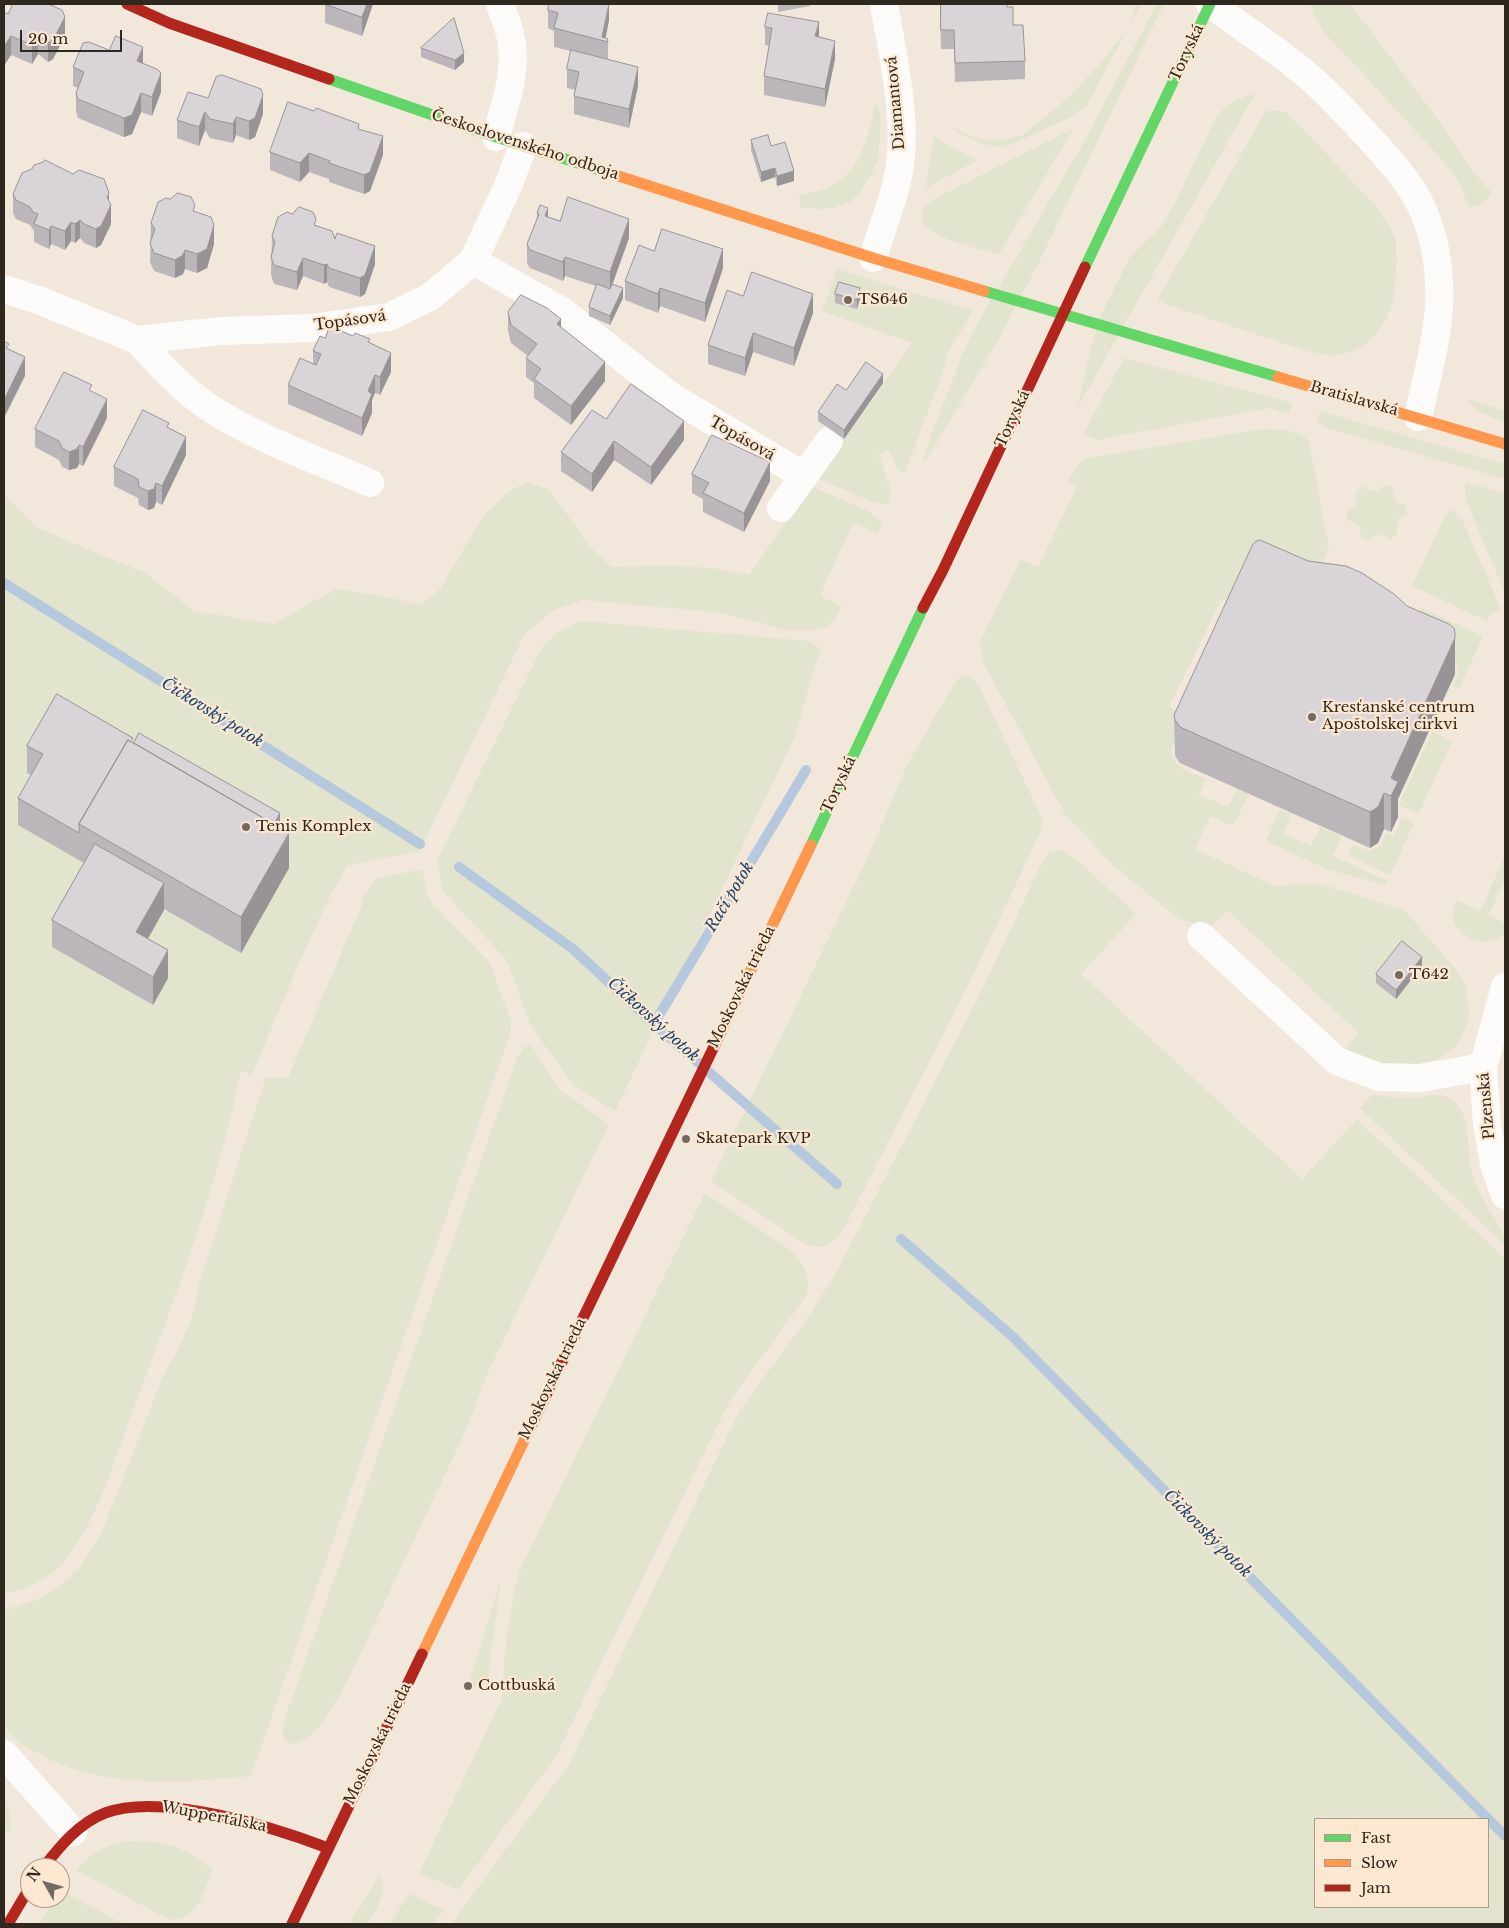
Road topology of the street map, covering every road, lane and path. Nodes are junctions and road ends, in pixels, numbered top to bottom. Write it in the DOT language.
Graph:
graph roads {
  1 [pos="127,4"];
  2 [pos="500,4"];
  3 [pos="884,4"];
  4 [pos="1210,4"];
  5 [pos="496,137"];
  6 [pos="523,146"];
  7 [pos="872,258"];
  8 [pos="473,261"];
  9 [pos="926,275"];
  10 [pos="4,289"];
  11 [pos="137,340"];
  12 [pos="1418,417"];
  13 [pos="829,441"];
  14 [pos="1505,444"];
  15 [pos="804,476"];
  16 [pos="370,483"];
  17 [pos="781,508"];
  18 [pos="816,834"];
  19 [pos="1201,936"];
  20 [pos="1505,987"];
  21 [pos="1483,1067"];
  22 [pos="1505,1195"];
  23 [pos="4,1754"];
  24 [pos="74,1832"];
  25 [pos="328,1848"];
  26 [pos="52,1858"];
  27 [pos="20,1904"];
  28 [pos="8,1924"];
  29 [pos="292,1924"];
  1 -- 5 [label="street, Československého odboja"];
  2 -- 5 [label="street"];
  3 -- 7 [label="street, Diamantová"];
  4 -- 12 [label="street"];
  4 -- 18 [label="street, Toryská"];
  5 -- 6 [label="street, Československého odboja"];
  6 -- 7 [label="street, Československého odboja"];
  6 -- 8 [label="street"];
  7 -- 9 [label="street, Československého odboja"];
  8 -- 11 [label="street, Topásová"];
  8 -- 15 [label="street, Topásová"];
  9 -- 12 [label="street, Bratislavská"];
  10 -- 11 [label="street, Topásová"];
  11 -- 16 [label="street"];
  12 -- 14 [label="street, Bratislavská"];
  13 -- 15 [label="street"];
  15 -- 17 [label="street"];
  18 -- 25 [label="street, Moskovská trieda"];
  19 -- 21 [label="street"];
  20 -- 21 [label="street, Plzenská"];
  21 -- 22 [label="street, Plzenská"];
  23 -- 24 [label="street"];
  24 -- 25 [label="street, Wuppertálska"];
  24 -- 26 [label="street, Wuppertálska"];
  25 -- 29 [label="street, Moskovská trieda"];
  27 -- 28 [label="street"];
}
